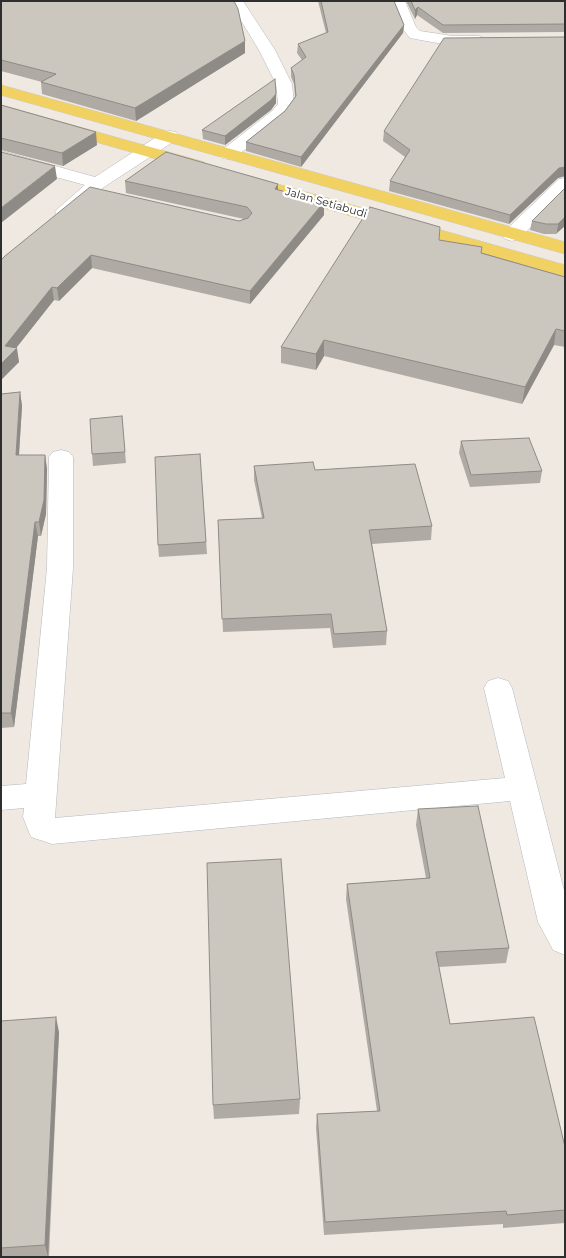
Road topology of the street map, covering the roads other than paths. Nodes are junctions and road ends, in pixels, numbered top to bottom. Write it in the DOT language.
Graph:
graph roads {
  1 [pos="236,1"];
  2 [pos="398,1"];
  3 [pos="498,41"];
  4 [pos="1,90"];
  5 [pos="1,110"];
  6 [pos="170,136"];
  7 [pos="145,151"];
  8 [pos="228,154"];
  9 [pos="1,156"];
  10 [pos="565,183"];
  11 [pos="97,190"];
  12 [pos="51,222"];
  13 [pos="512,235"];
  14 [pos="565,248"];
  15 [pos="565,271"];
  16 [pos="61,457"];
  17 [pos="498,688"];
  18 [pos="523,788"];
  19 [pos="40,795"];
  20 [pos="1,798"];
  21 [pos="565,940"];
  1 -- 8 [label="street"];
  2 -- 3 [label="street"];
  4 -- 6 [label="main road, Jalan Setiabudi"];
  5 -- 7 [label="main road, Jalan Setiabudi"];
  6 -- 7 [label="street"];
  6 -- 8 [label="main road, Jalan Setiabudi"];
  7 -- 11 [label="street"];
  7 -- 15 [label="main road, Jalan Setiabudi"];
  8 -- 13 [label="main road, Jalan Setiabudi"];
  9 -- 11 [label="street"];
  10 -- 13 [label="street"];
  11 -- 12 [label="street"];
  13 -- 14 [label="main road, Jalan Setiabudi"];
  16 -- 19 [label="street"];
  17 -- 18 [label="street"];
  18 -- 19 [label="street"];
  18 -- 21 [label="street"];
  19 -- 20 [label="street"];
}
